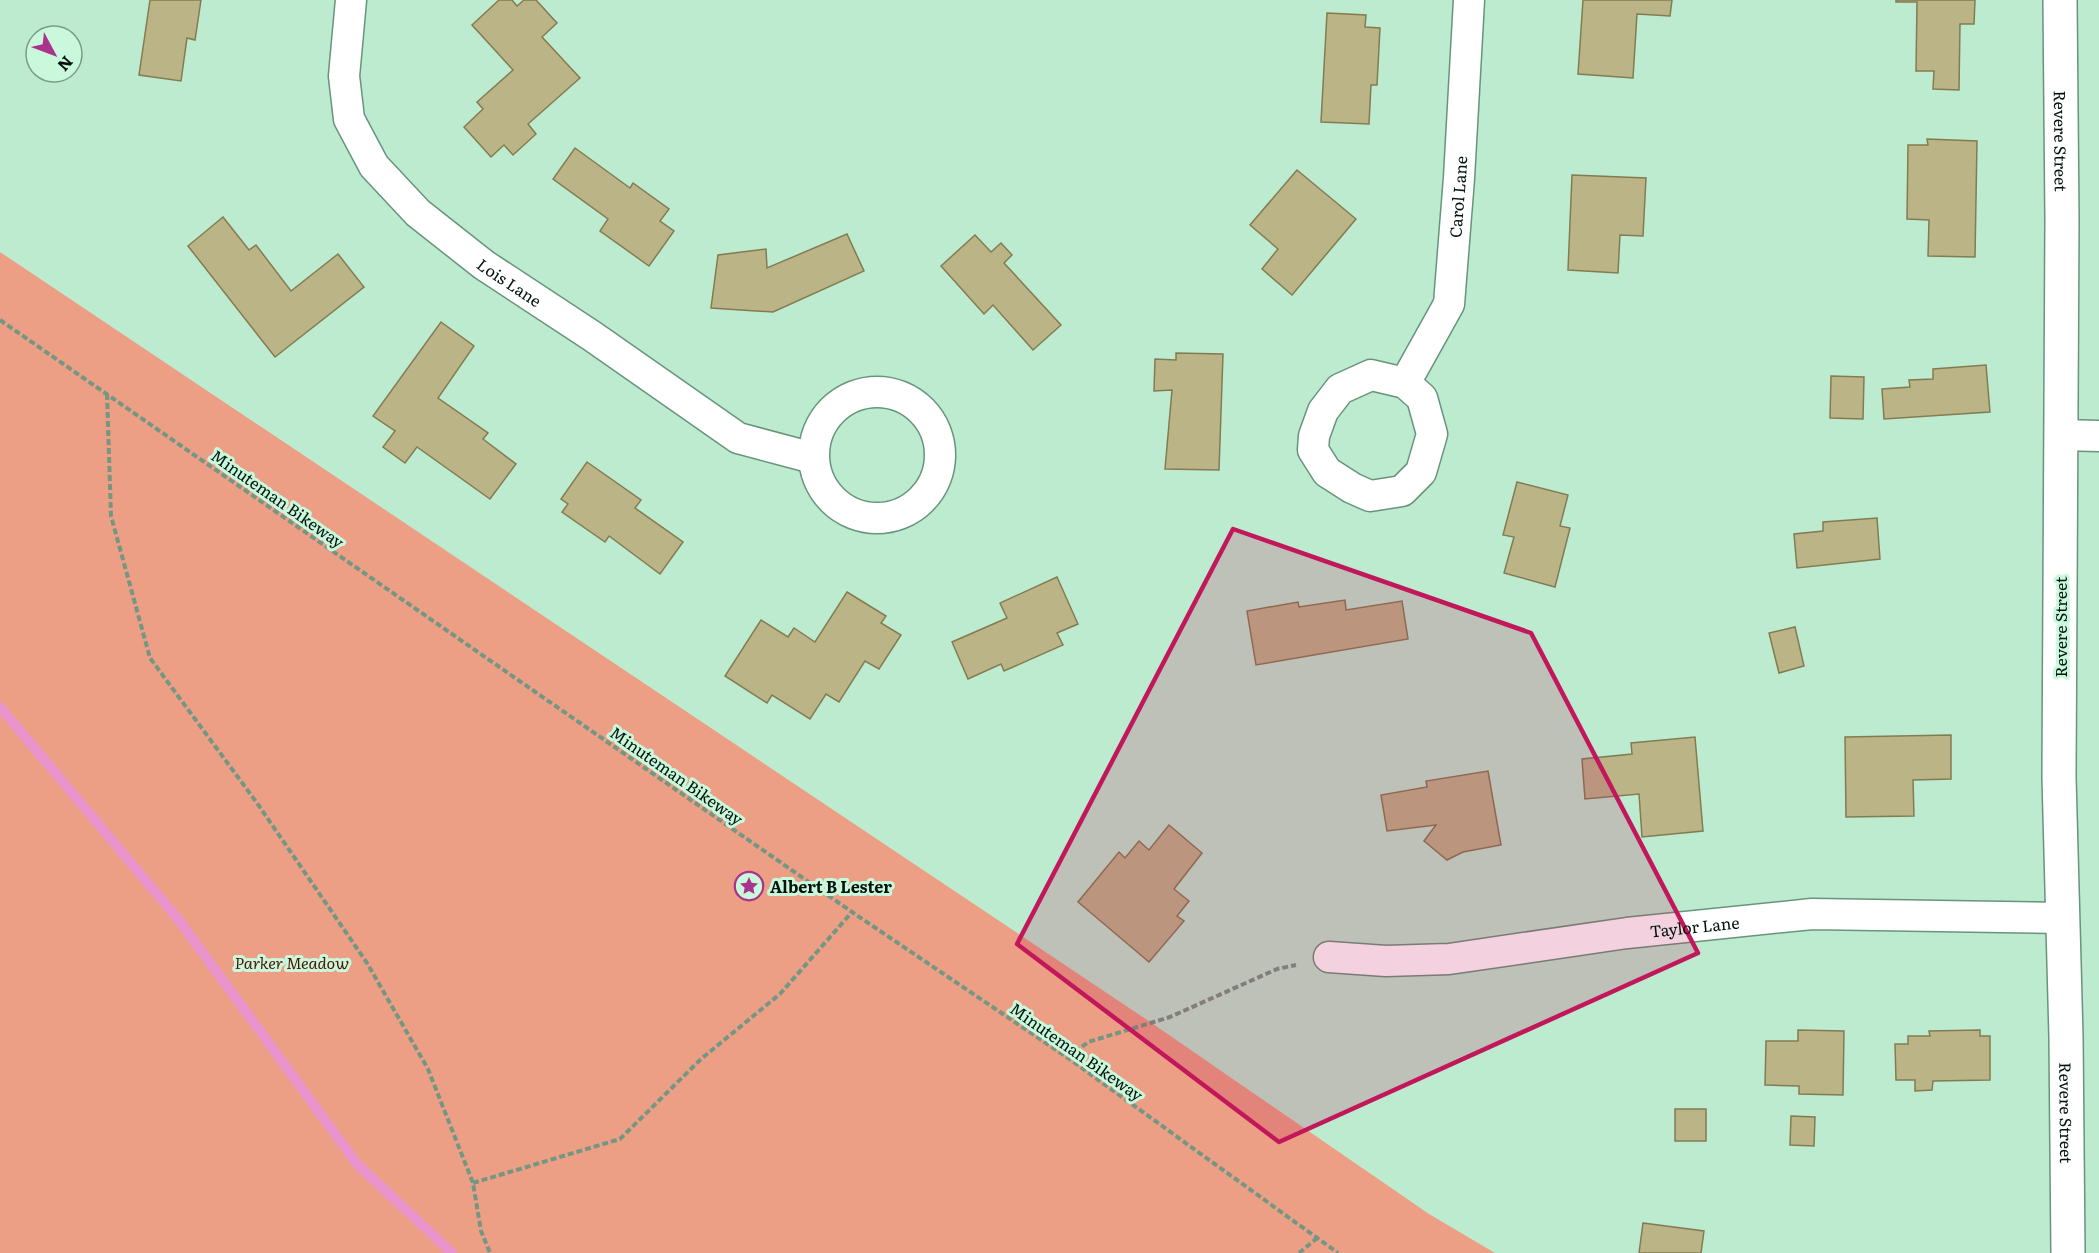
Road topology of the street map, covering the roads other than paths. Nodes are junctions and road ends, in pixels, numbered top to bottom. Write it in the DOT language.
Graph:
graph roads {
  1 [pos="351,0"];
  2 [pos="1469,0"];
  3 [pos="2060,0"];
  4 [pos="1405,383"];
  5 [pos="2060,435"];
  6 [pos="2099,436"];
  7 [pos="813,458"];
  8 [pos="2062,918"];
  9 [pos="1329,957"];
  10 [pos="2068,1253"];
  1 -- 7 [label="street, Lois Lane"];
  2 -- 4 [label="street, Carol Lane"];
  3 -- 5 [label="street, Revere Street"];
  5 -- 6 [label="street"];
  5 -- 8 [label="street, Revere Street"];
  7 -- 7 [label="street"];
  8 -- 9 [label="street, Taylor Lane"];
  8 -- 10 [label="street, Revere Street"];
}
